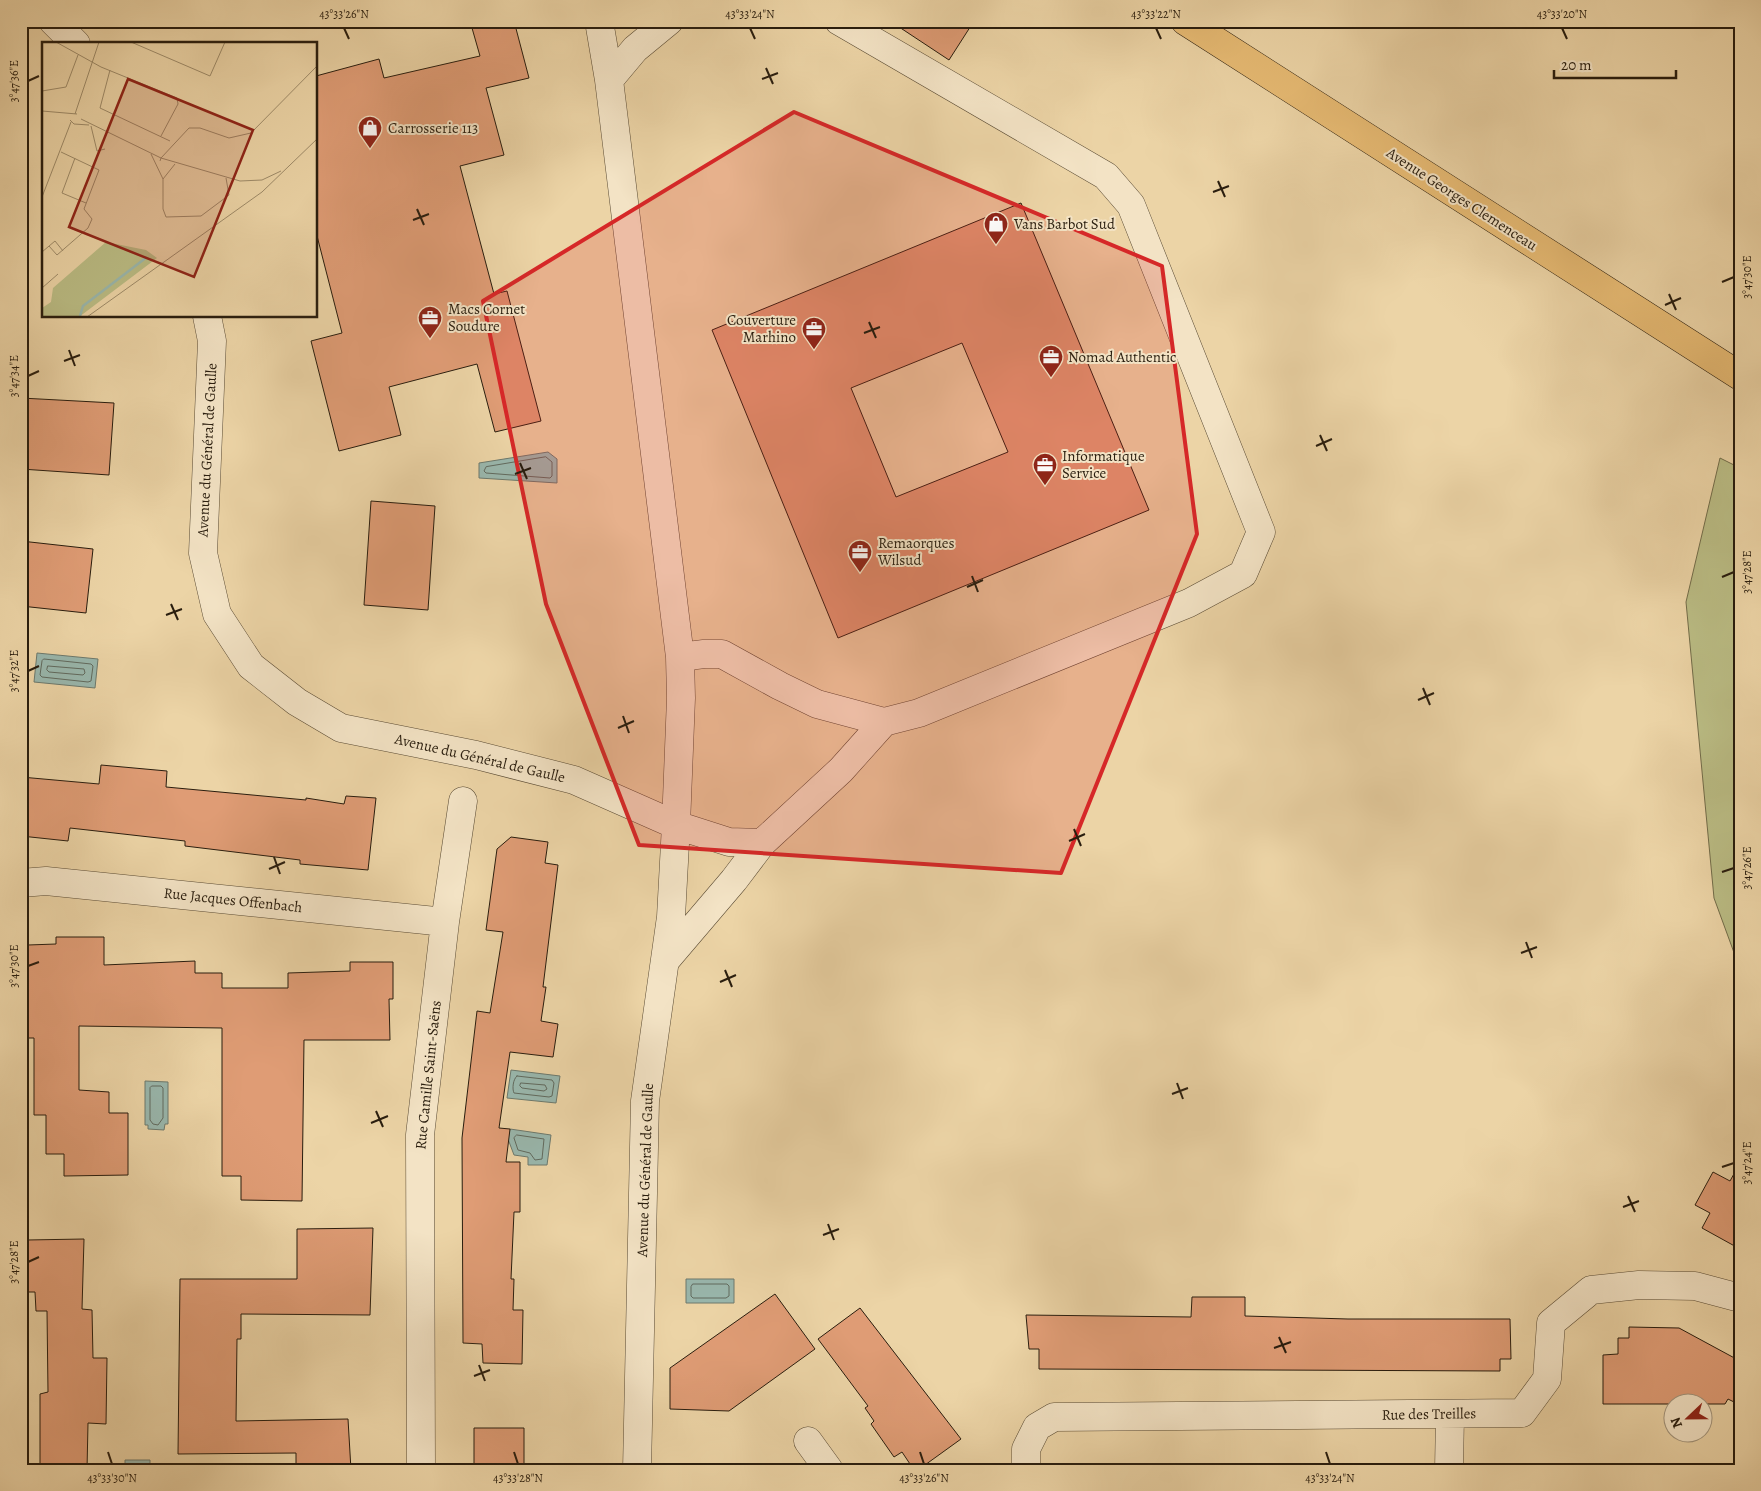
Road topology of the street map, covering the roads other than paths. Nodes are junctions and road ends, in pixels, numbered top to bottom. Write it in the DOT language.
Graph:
graph roads {
  1 [pos="54,21"];
  2 [pos="599,21"];
  3 [pos="669,21"];
  4 [pos="839,21"];
  5 [pos="1185,21"];
  6 [pos="74,42"];
  7 [pos="609,80"];
  8 [pos="207,318"];
  9 [pos="1740,376"];
  10 [pos="680,657"];
  11 [pos="884,722"];
  12 [pos="463,801"];
  13 [pos="676,825"];
  14 [pos="762,843"];
  15 [pos="21,883"];
  16 [pos="446,922"];
  17 [pos="665,961"];
  18 [pos="1740,1298"];
  19 [pos="1450,1414"];
  20 [pos="808,1441"];
  21 [pos="421,1470"];
  22 [pos="637,1470"];
  23 [pos="829,1470"];
  24 [pos="1026,1470"];
  25 [pos="1449,1470"];
  1 -- 6 [label="street"];
  2 -- 7 [label="street"];
  3 -- 7 [label="street"];
  4 -- 11 [label="street"];
  5 -- 9 [label="main road, Avenue Georges Clemenceau"];
  7 -- 10 [label="street"];
  8 -- 13 [label="street, Avenue du Général de Gaulle"];
  10 -- 11 [label="street"];
  10 -- 13 [label="street"];
  11 -- 14 [label="street"];
  12 -- 16 [label="street, Rue Camille Saint-Saëns"];
  13 -- 14 [label="street"];
  13 -- 17 [label="street, Avenue du Général de Gaulle"];
  14 -- 17 [label="street"];
  15 -- 16 [label="street, Rue Jacques Offenbach"];
  16 -- 21 [label="street, Rue Camille Saint-Saëns"];
  17 -- 22 [label="street, Avenue du Général de Gaulle"];
  18 -- 19 [label="street, Rue des Treilles"];
  19 -- 24 [label="street, Rue des Treilles"];
  19 -- 25 [label="street"];
  20 -- 23 [label="street"];
}
